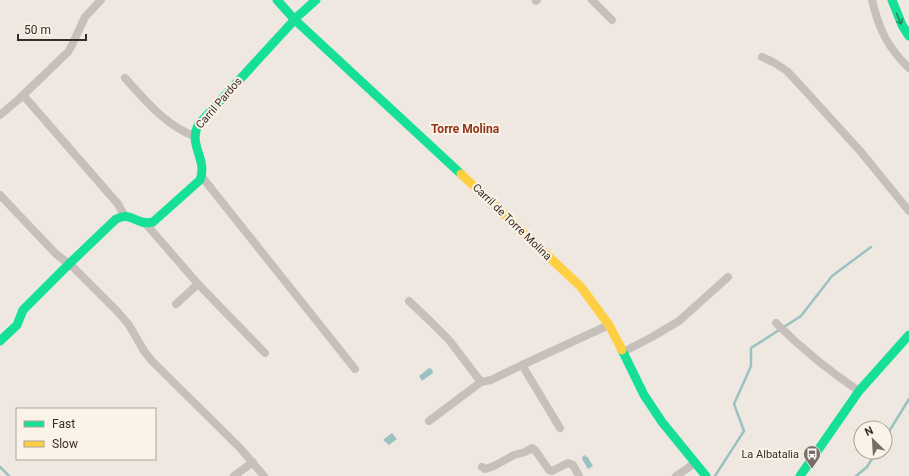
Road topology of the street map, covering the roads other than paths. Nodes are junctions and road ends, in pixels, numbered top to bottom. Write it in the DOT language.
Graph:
graph roads {
  1 [pos="101,0"];
  2 [pos="277,0"];
  3 [pos="316,0"];
  4 [pos="592,0"];
  5 [pos="872,0"];
  6 [pos="892,0"];
  7 [pos="295,20"];
  8 [pos="612,20"];
  9 [pos="909,36"];
  10 [pos="762,57"];
  11 [pos="909,68"];
  12 [pos="125,78"];
  13 [pos="23,95"];
  14 [pos="0,115"];
  15 [pos="194,136"];
  16 [pos="202,177"];
  17 [pos="0,195"];
  18 [pos="909,211"];
  19 [pos="124,216"];
  20 [pos="146,224"];
  21 [pos="68,264"];
  22 [pos="728,277"];
  23 [pos="198,284"];
  24 [pos="409,301"];
  25 [pos="176,304"];
  26 [pos="776,323"];
  27 [pos="609,325"];
  28 [pos="909,335"];
  29 [pos="0,341"];
  30 [pos="623,352"];
  31 [pos="265,354"];
  32 [pos="522,365"];
  33 [pos="355,369"];
  34 [pos="481,382"];
  35 [pos="859,392"];
  36 [pos="429,421"];
  37 [pos="560,428"];
  38 [pos="253,462"];
  39 [pos="695,463"];
  40 [pos="482,467"];
  41 [pos="234,476"];
  42 [pos="264,476"];
  43 [pos="579,476"];
  44 [pos="676,476"];
  45 [pos="706,476"];
  46 [pos="800,476"];
  1 -- 13 [label="street"];
  2 -- 7 [label="main road, Carril de Torre Molina"];
  3 -- 7 [label="main road, Carril Pardos"];
  4 -- 8 [label="street"];
  5 -- 11 [label="street"];
  6 -- 9 [label="main road, one-way"];
  7 -- 15 [label="main road, Carril Pardos"];
  7 -- 27 [label="main road, Carril de Torre Molina"];
  10 -- 18 [label="street"];
  12 -- 15 [label="street"];
  13 -- 14 [label="street"];
  13 -- 19 [label="street"];
  15 -- 16 [label="main road, Carril Pardos"];
  16 -- 20 [label="main road"];
  16 -- 33 [label="street"];
  17 -- 21 [label="street"];
  19 -- 20 [label="main road"];
  19 -- 21 [label="main road"];
  20 -- 23 [label="street"];
  21 -- 29 [label="main road"];
  21 -- 38 [label="street"];
  22 -- 30 [label="street"];
  23 -- 25 [label="street"];
  23 -- 31 [label="street"];
  24 -- 34 [label="street"];
  26 -- 35 [label="street"];
  27 -- 30 [label="main road, Carril de Torre Molina"];
  27 -- 32 [label="street"];
  28 -- 35 [label="main road"];
  30 -- 39 [label="main road, Carril de Torre Molina"];
  32 -- 34 [label="street"];
  32 -- 37 [label="street"];
  34 -- 36 [label="street"];
  35 -- 46 [label="main road"];
  38 -- 41 [label="street"];
  38 -- 42 [label="street"];
  39 -- 44 [label="street"];
  39 -- 45 [label="main road, Carril de Torre Molina"];
  40 -- 43 [label="street"];
}
